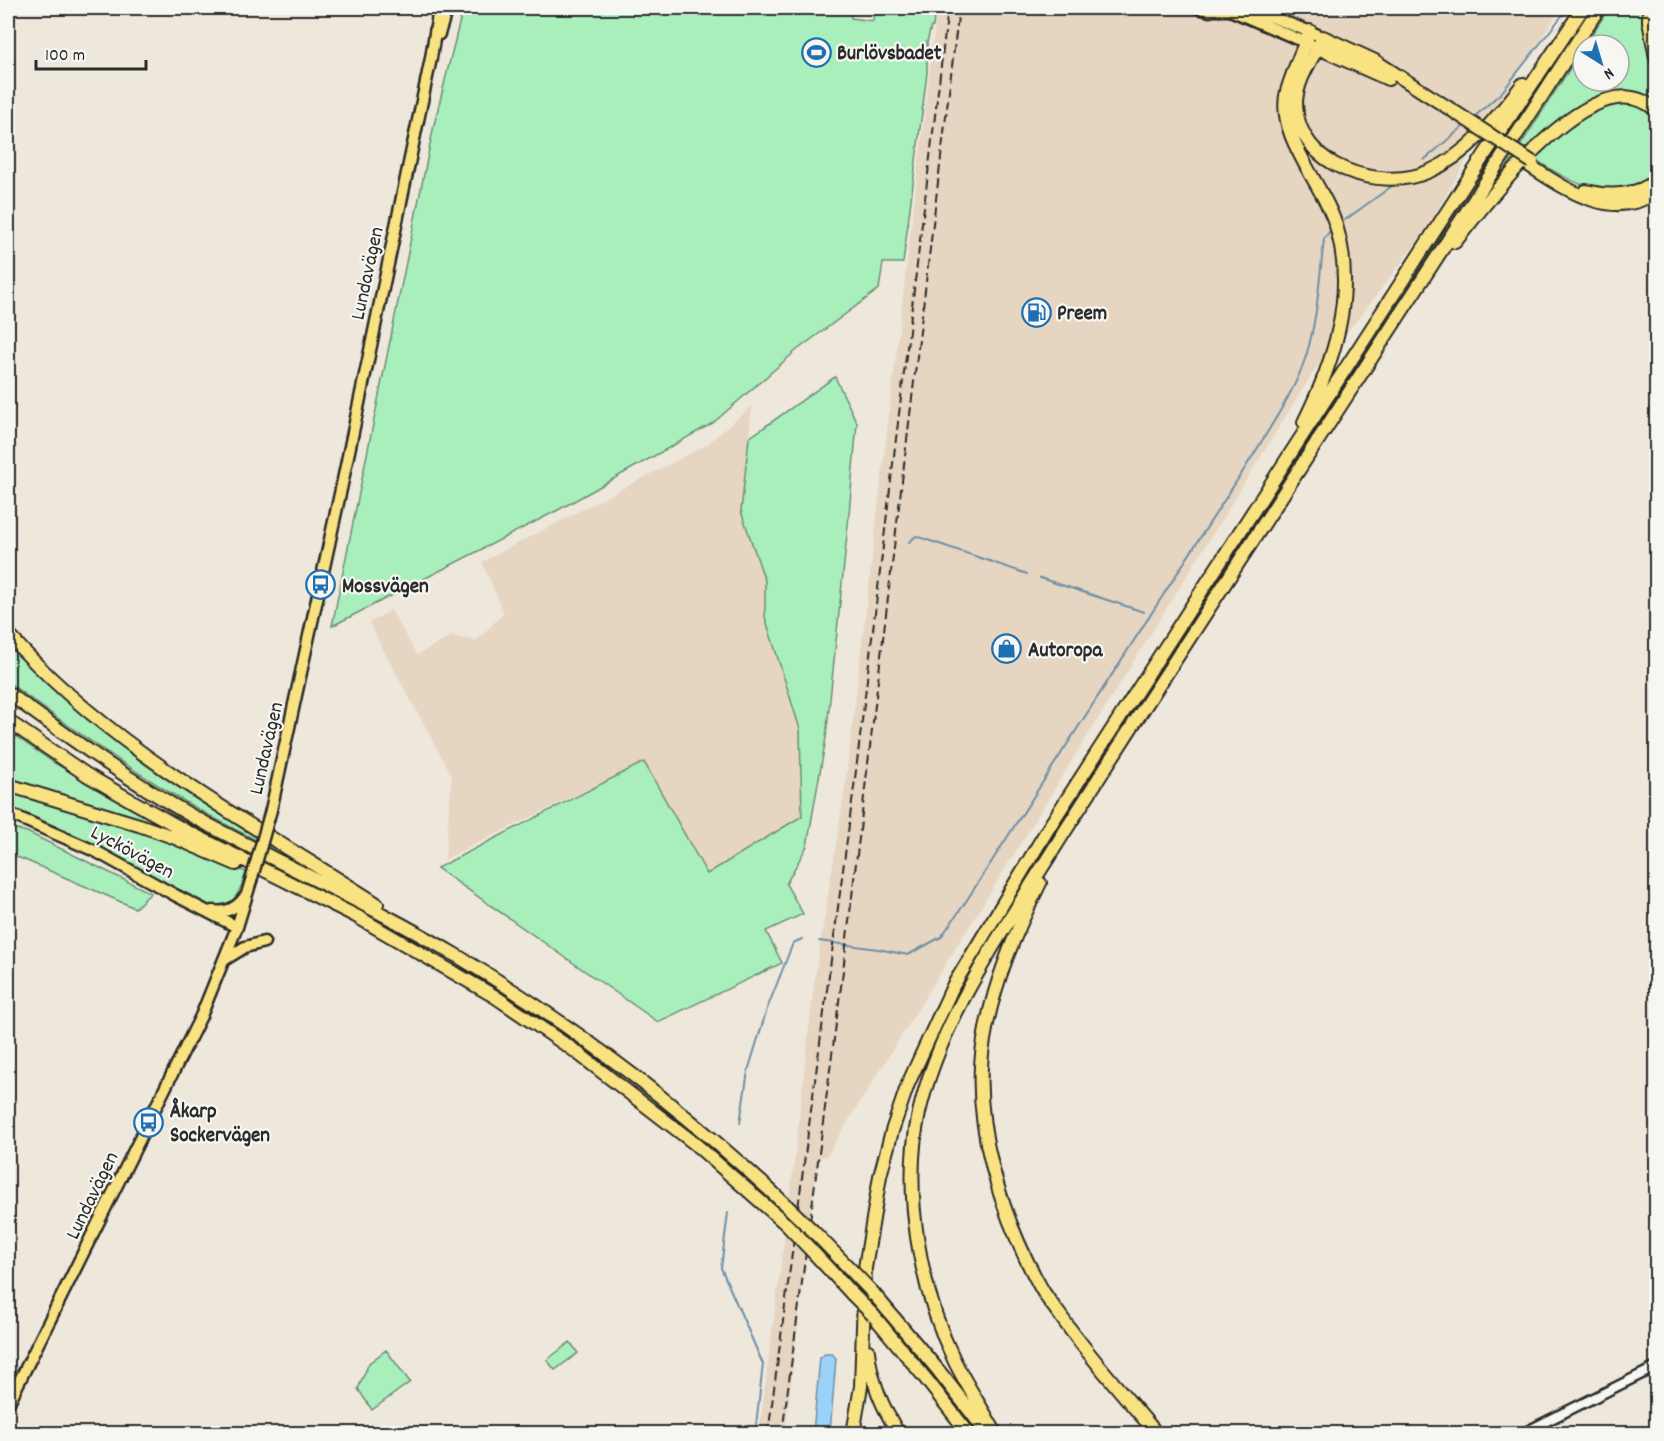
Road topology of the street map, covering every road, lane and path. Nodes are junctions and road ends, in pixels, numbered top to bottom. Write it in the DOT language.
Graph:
graph roads {
  1 [pos="439,8"];
  2 [pos="447,8"];
  3 [pos="1199,8"];
  4 [pos="1249,8"];
  5 [pos="1583,8"];
  6 [pos="1599,8"];
  7 [pos="1649,8"];
  8 [pos="1217,9"];
  9 [pos="1570,28"];
  10 [pos="1308,37"];
  11 [pos="1321,43"];
  12 [pos="431,57"];
  13 [pos="1656,58"];
  14 [pos="1656,110"];
  15 [pos="1531,164"];
  16 [pos="1656,180"];
  17 [pos="1656,192"];
  18 [pos="1414,291"];
  19 [pos="1229,549"];
  20 [pos="8,634"];
  21 [pos="8,693"];
  22 [pos="8,721"];
  23 [pos="8,785"];
  24 [pos="8,813"];
  25 [pos="1076,813"];
  26 [pos="250,886"];
  27 [pos="196,906"];
  28 [pos="356,916"];
  29 [pos="237,927"];
  30 [pos="430,940"];
  31 [pos="264,942"];
  32 [pos="224,960"];
  33 [pos="868,1289"];
  34 [pos="1656,1367"];
  35 [pos="8,1404"];
  36 [pos="854,1434"];
  37 [pos="899,1434"];
  38 [pos="969,1434"];
  39 [pos="988,1434"];
  40 [pos="996,1434"];
  41 [pos="1157,1434"];
  42 [pos="1521,1434"];
  1 -- 12 [label="main road, Lundavägen"];
  2 -- 12 [label="main road, Lundavägen"];
  3 -- 8 [label="main road"];
  4 -- 10 [label="main road"];
  5 -- 9 [label="highway"];
  6 -- 18 [label="highway"];
  7 -- 13 [label="highway"];
  8 -- 10 [label="main road"];
  9 -- 11 [label="highway"];
  9 -- 19 [label="highway"];
  10 -- 11 [label="main road"];
  10 -- 19 [label="highway"];
  11 -- 15 [label="highway"];
  12 -- 26 [label="main road, Lundavägen, bridge"];
  14 -- 18 [label="highway"];
  15 -- 16 [label="highway"];
  15 -- 17 [label="highway"];
  18 -- 25 [label="highway"];
  19 -- 33 [label="highway"];
  20 -- 30 [label="highway"];
  21 -- 30 [label="highway"];
  22 -- 28 [label="highway"];
  23 -- 28 [label="highway"];
  24 -- 27 [label="main road, Lyckövägen"];
  25 -- 40 [label="highway"];
  25 -- 41 [label="highway"];
  26 -- 27 [label="main road"];
  26 -- 29 [label="main road, Lundavägen"];
  27 -- 29 [label="main road, Lyckövägen"];
  28 -- 38 [label="highway, bridge"];
  29 -- 32 [label="main road, Lundavägen"];
  30 -- 33 [label="highway, bridge"];
  31 -- 32 [label="main road"];
  32 -- 35 [label="main road, Lundavägen"];
  33 -- 36 [label="highway"];
  33 -- 37 [label="highway"];
  33 -- 39 [label="highway"];
  34 -- 42 [label="street"];
}
